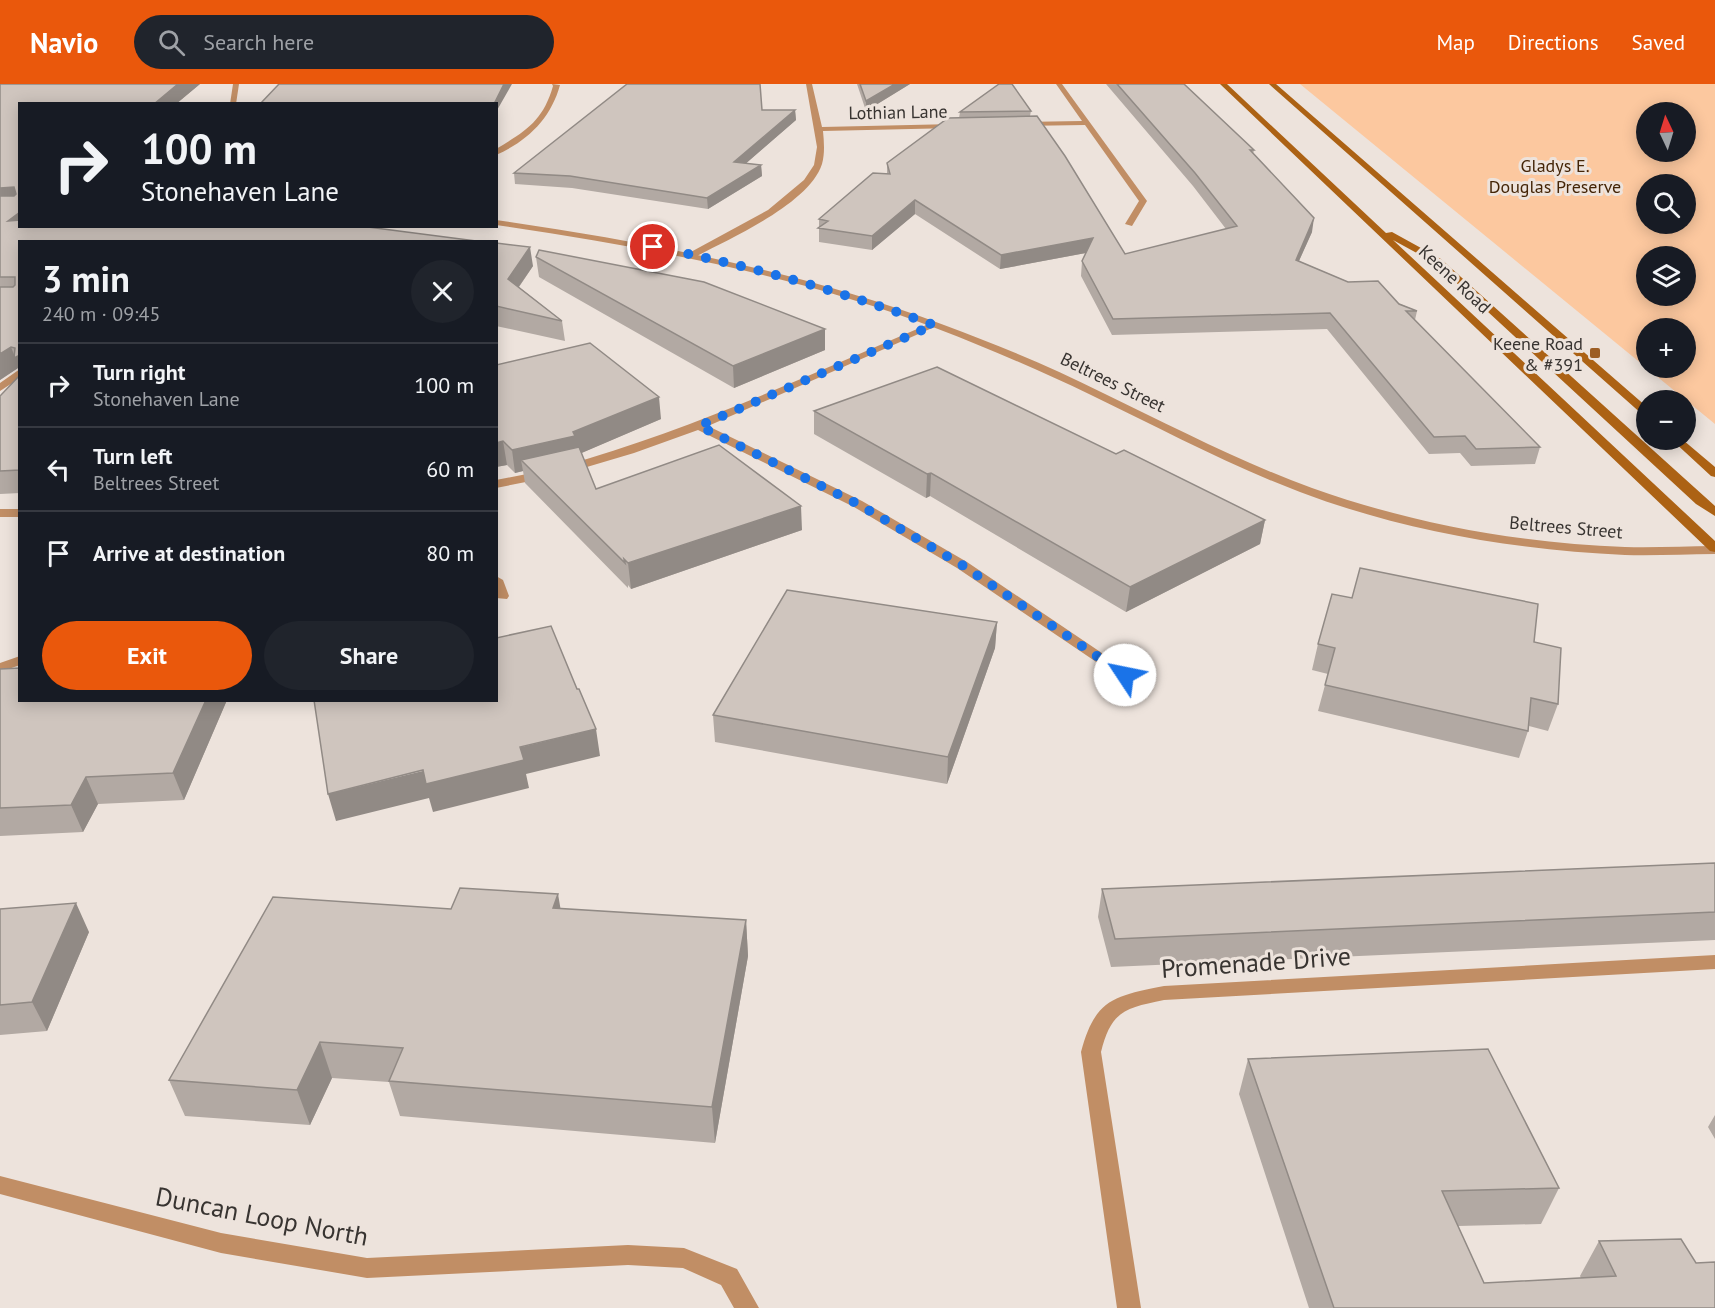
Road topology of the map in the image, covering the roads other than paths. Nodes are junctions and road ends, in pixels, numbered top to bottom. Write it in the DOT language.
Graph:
graph roads {
  1 [pos="236,84"];
  2 [pos="555,84"];
  3 [pos="809,84"];
  4 [pos="1059,84"];
  5 [pos="1223,84"];
  6 [pos="1272,84"];
  7 [pos="232,102"];
  8 [pos="1087,123"];
  9 [pos="1017,124"];
  10 [pos="970,125"];
  11 [pos="817,129"];
  12 [pos="498,152"];
  13 [pos="498,222"];
  14 [pos="1129,224"];
  15 [pos="1370,224"];
  16 [pos="692,255"];
  17 [pos="934,325"];
  18 [pos="18,374"];
  19 [pos="0,388"];
  20 [pos="1636,403"];
  21 [pos="699,426"];
  22 [pos="1688,450"];
  23 [pos="1715,474"];
  24 [pos="498,484"];
  25 [pos="1715,512"];
  26 [pos="0,513"];
  27 [pos="18,513"];
  28 [pos="1715,549"];
  29 [pos="498,585"];
  30 [pos="502,596"];
  31 [pos="18,661"];
  32 [pos="0,668"];
  33 [pos="1125,675"];
  34 [pos="1715,962"];
  35 [pos="0,1185"];
  36 [pos="747,1308"];
  37 [pos="1129,1308"];
  1 -- 7 [label="street"];
  2 -- 12 [label="street"];
  3 -- 11 [label="street"];
  4 -- 8 [label="street"];
  5 -- 15 [label="main road, Keene Road"];
  6 -- 20 [label="main road, Keene Road"];
  8 -- 9 [label="street"];
  8 -- 14 [label="street"];
  10 -- 11 [label="street, Lothian Lane"];
  11 -- 16 [label="street"];
  13 -- 16 [label="street, Beltrees Street"];
  15 -- 25 [label="main road"];
  15 -- 28 [label="main road, Keene Road"];
  16 -- 17 [label="street, Beltrees Street"];
  17 -- 21 [label="street"];
  17 -- 28 [label="street, Beltrees Street"];
  18 -- 19 [label="street"];
  21 -- 24 [label="street"];
  21 -- 33 [label="street"];
  22 -- 23 [label="main road"];
  26 -- 27 [label="street"];
  29 -- 30 [label="street"];
  31 -- 32 [label="street"];
  34 -- 37 [label="street, Promenade Drive"];
  35 -- 36 [label="street, Duncan Loop North"];
}
